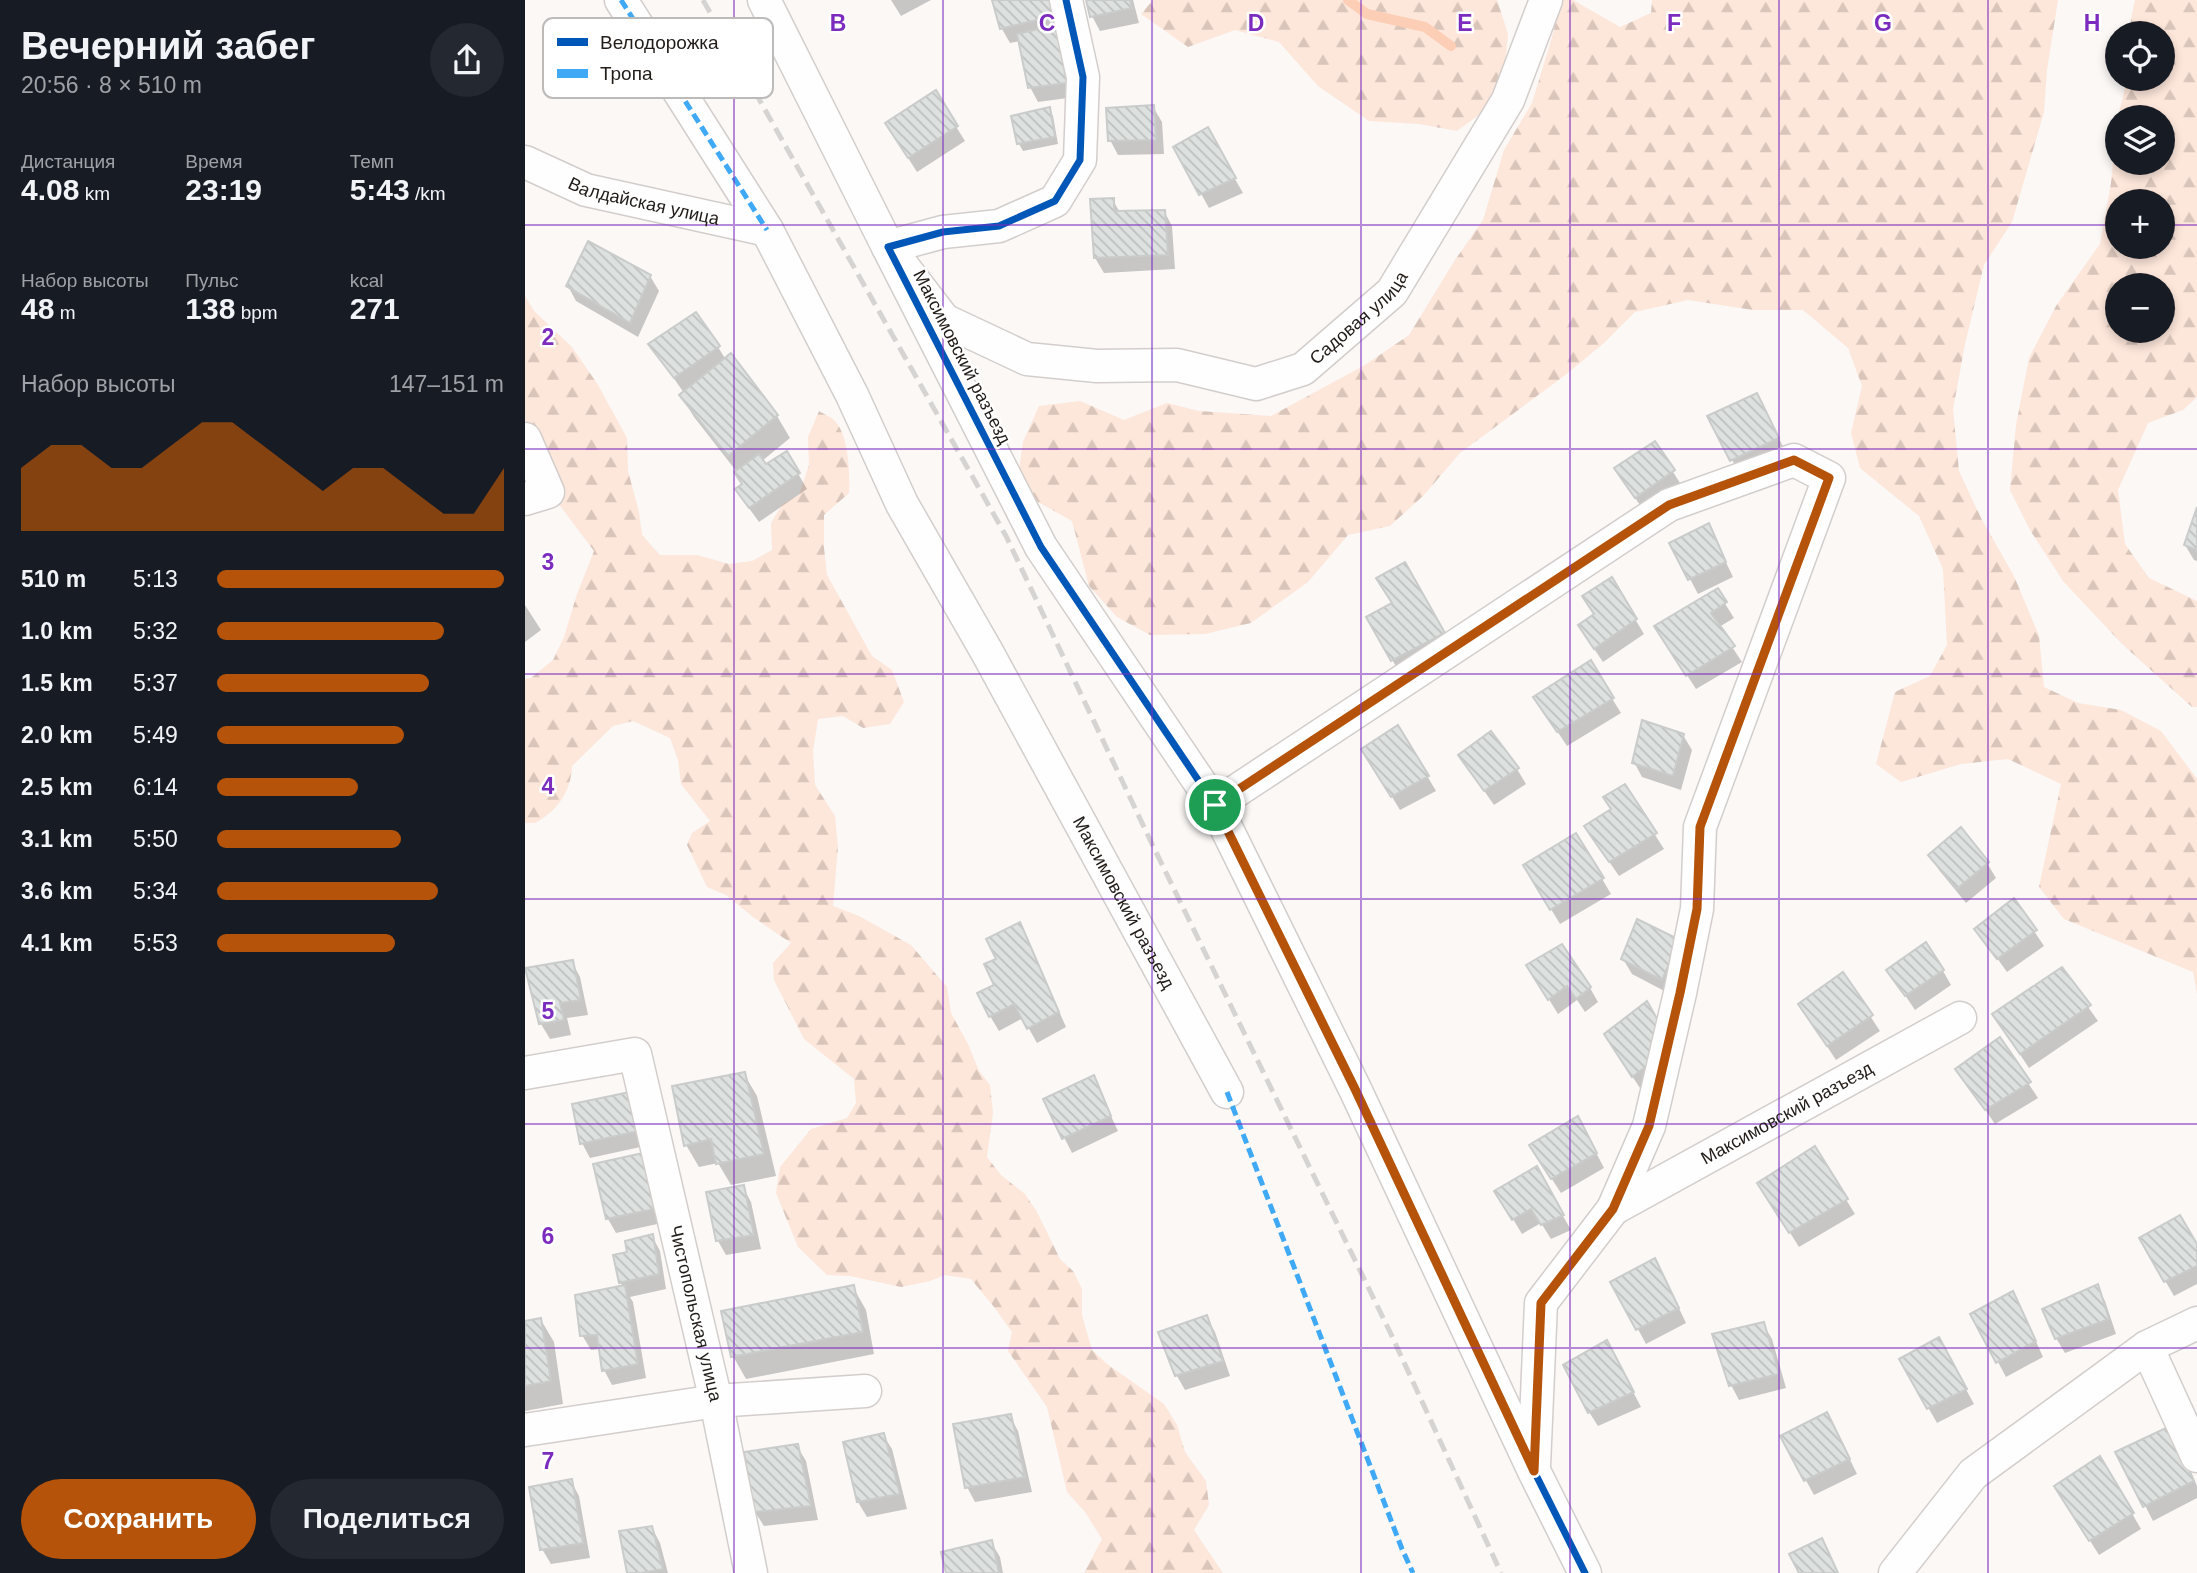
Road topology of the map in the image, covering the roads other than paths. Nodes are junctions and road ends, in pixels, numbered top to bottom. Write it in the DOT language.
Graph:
graph roads {
  1 [pos="621,0"];
  2 [pos="764,0"];
  3 [pos="1066,0"];
  4 [pos="1546,0"];
  5 [pos="632,18"];
  6 [pos="683,98"];
  7 [pos="525,162"];
  8 [pos="767,230"];
  9 [pos="888,247"];
  10 [pos="525,439"];
  11 [pos="537,496"];
  12 [pos="1215,805"];
  13 [pos="1960,1018"];
  14 [pos="525,1073"];
  15 [pos="1227,1092"];
  16 [pos="1613,1209"];
  17 [pos="2197,1324"];
  18 [pos="2147,1347"];
  19 [pos="865,1391"];
  20 [pos="716,1401"];
  21 [pos="525,1430"];
  22 [pos="2197,1456"];
  23 [pos="1534,1471"];
  24 [pos="751,1573"];
  25 [pos="1585,1573"];
  26 [pos="1895,1573"];
  1 -- 5 [label="street, Максимовский разъезд"];
  2 -- 9 [label="street, Максимовский разъезд"];
  3 -- 9 [label="street"];
  4 -- 9 [label="street, Садовая улица"];
  6 -- 8 [label="street, Максимовский разъезд"];
  7 -- 8 [label="street, Валдайская улица"];
  8 -- 15 [label="street, Максимовский разъезд"];
  9 -- 12 [label="street, Максимовский разъезд"];
  10 -- 11 [label="street"];
  12 -- 16 [label="street, Максимовский разъезд"];
  12 -- 23 [label="street, Максимовский разъезд"];
  13 -- 16 [label="street, Максимовский разъезд"];
  14 -- 20 [label="street, Чистопольская улица"];
  16 -- 23 [label="street, Максимовский разъезд"];
  17 -- 18 [label="street"];
  18 -- 22 [label="street"];
  18 -- 26 [label="street"];
  19 -- 20 [label="street"];
  20 -- 21 [label="street"];
  20 -- 24 [label="street, Чистопольская улица"];
  23 -- 25 [label="street, Максимовский разъезд"];
}
